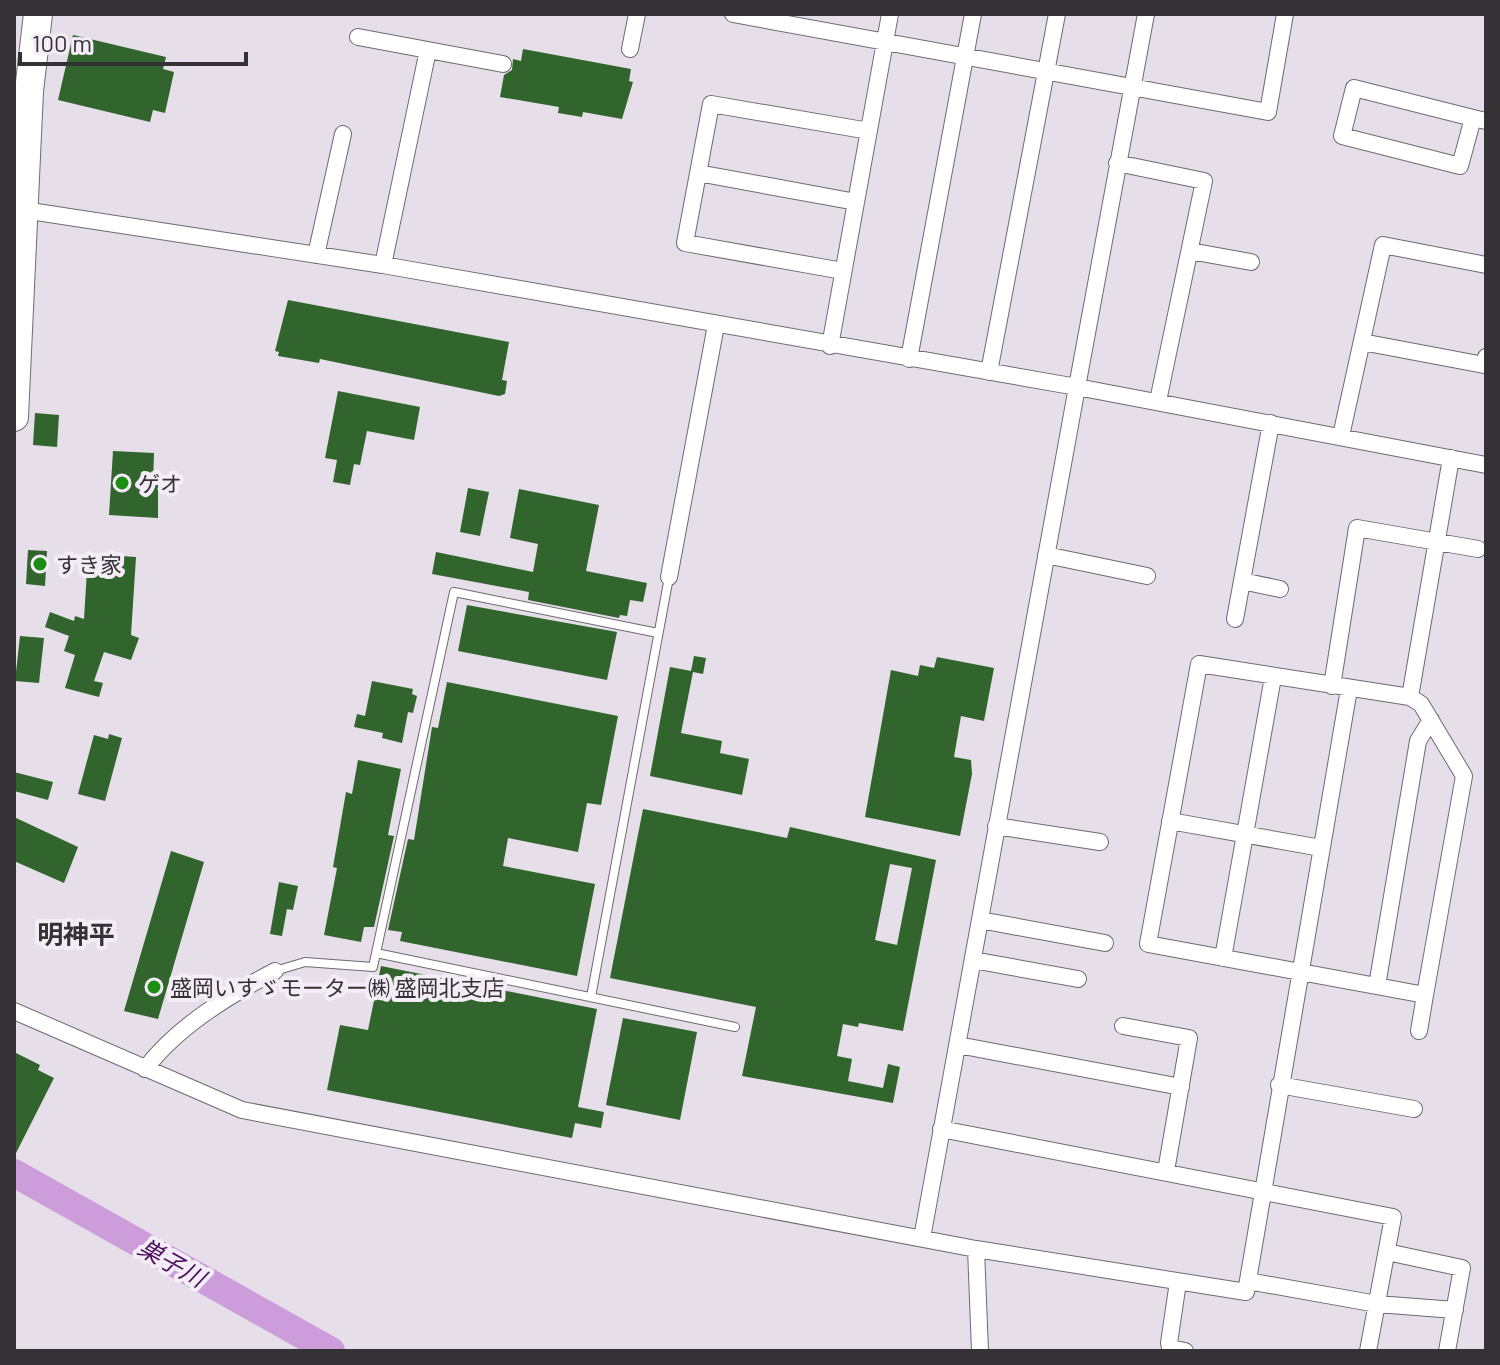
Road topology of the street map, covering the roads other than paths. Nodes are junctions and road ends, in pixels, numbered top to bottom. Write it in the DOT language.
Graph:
graph roads {
  1 [pos="38,14"];
  2 [pos="637,14"];
  3 [pos="733,14"];
  4 [pos="890,14"];
  5 [pos="973,14"];
  6 [pos="1057,14"];
  7 [pos="1146,14"];
  8 [pos="1285,14"];
  9 [pos="358,37"];
  10 [pos="885,41"];
  11 [pos="630,49"];
  12 [pos="428,50"];
  13 [pos="965,56"];
  14 [pos="503,64"];
  15 [pos="31,69"];
  16 [pos="1047,70"];
  17 [pos="1132,85"];
  18 [pos="1479,120"];
  19 [pos="869,131"];
  20 [pos="343,134"];
  21 [pos="14,152"];
  22 [pos="1117,163"];
  23 [pos="698,173"];
  24 [pos="856,202"];
  25 [pos="19,210"];
  26 [pos="1190,251"];
  27 [pos="316,255"];
  28 [pos="1251,262"];
  29 [pos="383,265"];
  30 [pos="1486,265"];
  31 [pos="843,271"];
  32 [pos="716,325"];
  33 [pos="1362,342"];
  34 [pos="830,346"];
  35 [pos="1486,357"];
  36 [pos="909,359"];
  37 [pos="989,372"];
  38 [pos="1077,387"];
  39 [pos="1158,401"];
  40 [pos="14,417"];
  41 [pos="1271,423"];
  42 [pos="1341,436"];
  43 [pos="1451,458"];
  44 [pos="1483,461"];
  45 [pos="1435,542"];
  46 [pos="1478,549"];
  47 [pos="1046,555"];
  48 [pos="1147,576"];
  49 [pos="669,577"];
  50 [pos="1242,581"];
  51 [pos="1280,589"];
  52 [pos="1235,619"];
  53 [pos="658,633"];
  54 [pos="1273,677"];
  55 [pos="1340,688"];
  56 [pos="1410,697"];
  57 [pos="1431,720"];
  58 [pos="1170,821"];
  59 [pos="996,826"];
  60 [pos="1245,835"];
  61 [pos="1100,842"];
  62 [pos="1321,848"];
  63 [pos="980,920"];
  64 [pos="1105,943"];
  65 [pos="376,953"];
  66 [pos="1223,958"];
  67 [pos="973,960"];
  68 [pos="275,971"];
  69 [pos="1299,972"];
  70 [pos="1078,979"];
  71 [pos="1377,986"];
  72 [pos="1425,995"];
  73 [pos="591,997"];
  74 [pos="14,1011"];
  75 [pos="1123,1026"];
  76 [pos="735,1027"];
  77 [pos="1419,1031"];
  78 [pos="958,1045"];
  79 [pos="145,1069"];
  80 [pos="1279,1085"];
  81 [pos="1181,1087"];
  82 [pos="1414,1109"];
  83 [pos="941,1129"];
  84 [pos="1166,1171"];
  85 [pos="1262,1189"];
  86 [pos="922,1238"];
  87 [pos="976,1249"];
  88 [pos="1387,1252"];
  89 [pos="1248,1281"];
  90 [pos="1178,1282"];
  91 [pos="1377,1304"];
  92 [pos="1455,1310"];
  93 [pos="984,1350"];
  94 [pos="1185,1351"];
  95 [pos="1368,1351"];
  96 [pos="1447,1351"];
  1 -- 15 [label="highway"];
  2 -- 11 [label="street"];
  3 -- 10 [label="street"];
  4 -- 10 [label="street"];
  5 -- 13 [label="street"];
  6 -- 16 [label="street"];
  7 -- 17 [label="street"];
  8 -- 17 [label="street"];
  9 -- 12 [label="street"];
  10 -- 13 [label="street"];
  10 -- 19 [label="street"];
  12 -- 14 [label="street"];
  12 -- 29 [label="street"];
  13 -- 16 [label="street"];
  13 -- 36 [label="street"];
  15 -- 21 [label="highway"];
  15 -- 25 [label="highway"];
  16 -- 17 [label="street"];
  16 -- 37 [label="street"];
  17 -- 22 [label="street"];
  18 -- 18 [label="street"];
  19 -- 23 [label="street"];
  19 -- 24 [label="street"];
  20 -- 27 [label="street"];
  22 -- 26 [label="street"];
  22 -- 38 [label="street"];
  23 -- 24 [label="street"];
  23 -- 31 [label="street"];
  24 -- 31 [label="street"];
  25 -- 27 [label="street"];
  25 -- 40 [label="highway"];
  26 -- 28 [label="street"];
  26 -- 39 [label="street"];
  27 -- 29 [label="street"];
  29 -- 32 [label="street"];
  30 -- 33 [label="street"];
  31 -- 34 [label="street"];
  32 -- 34 [label="street"];
  32 -- 49 [label="street"];
  33 -- 35 [label="street"];
  33 -- 42 [label="street"];
  34 -- 36 [label="street"];
  36 -- 37 [label="street"];
  37 -- 38 [label="street"];
  38 -- 39 [label="street"];
  38 -- 47 [label="street"];
  39 -- 41 [label="street"];
  41 -- 42 [label="street"];
  41 -- 50 [label="street"];
  42 -- 43 [label="street"];
  43 -- 44 [label="street"];
  43 -- 45 [label="street"];
  45 -- 46 [label="street"];
  45 -- 55 [label="street"];
  45 -- 56 [label="street"];
  47 -- 48 [label="street"];
  47 -- 59 [label="street"];
  49 -- 53 [label="lane"];
  50 -- 51 [label="street"];
  50 -- 52 [label="street"];
  53 -- 65 [label="lane"];
  53 -- 73 [label="lane"];
  54 -- 55 [label="street"];
  54 -- 58 [label="street"];
  54 -- 60 [label="street"];
  55 -- 56 [label="street"];
  55 -- 62 [label="street"];
  56 -- 57 [label="street"];
  57 -- 71 [label="street"];
  57 -- 72 [label="street"];
  58 -- 60 [label="street"];
  58 -- 66 [label="street"];
  59 -- 61 [label="street"];
  59 -- 63 [label="street"];
  60 -- 62 [label="street"];
  60 -- 66 [label="street"];
  62 -- 69 [label="street"];
  63 -- 64 [label="street"];
  63 -- 67 [label="street"];
  65 -- 68 [label="lane"];
  65 -- 73 [label="lane"];
  66 -- 69 [label="street"];
  67 -- 70 [label="street"];
  67 -- 78 [label="street"];
  68 -- 79 [label="street"];
  69 -- 71 [label="street"];
  69 -- 80 [label="street"];
  71 -- 72 [label="street"];
  72 -- 77 [label="street"];
  73 -- 76 [label="lane"];
  74 -- 79 [label="street"];
  75 -- 81 [label="street"];
  78 -- 81 [label="street"];
  78 -- 83 [label="street"];
  79 -- 86 [label="street"];
  80 -- 82 [label="street"];
  80 -- 85 [label="street"];
  81 -- 84 [label="street"];
  83 -- 84 [label="street"];
  83 -- 86 [label="street"];
  84 -- 85 [label="street"];
  85 -- 88 [label="street"];
  85 -- 89 [label="street"];
  86 -- 87 [label="street"];
  87 -- 90 [label="street"];
  87 -- 93 [label="street"];
  88 -- 91 [label="street"];
  88 -- 92 [label="street"];
  89 -- 90 [label="street"];
  89 -- 91 [label="street"];
  90 -- 94 [label="street"];
  91 -- 92 [label="street"];
  91 -- 95 [label="street"];
  92 -- 96 [label="street"];
}
